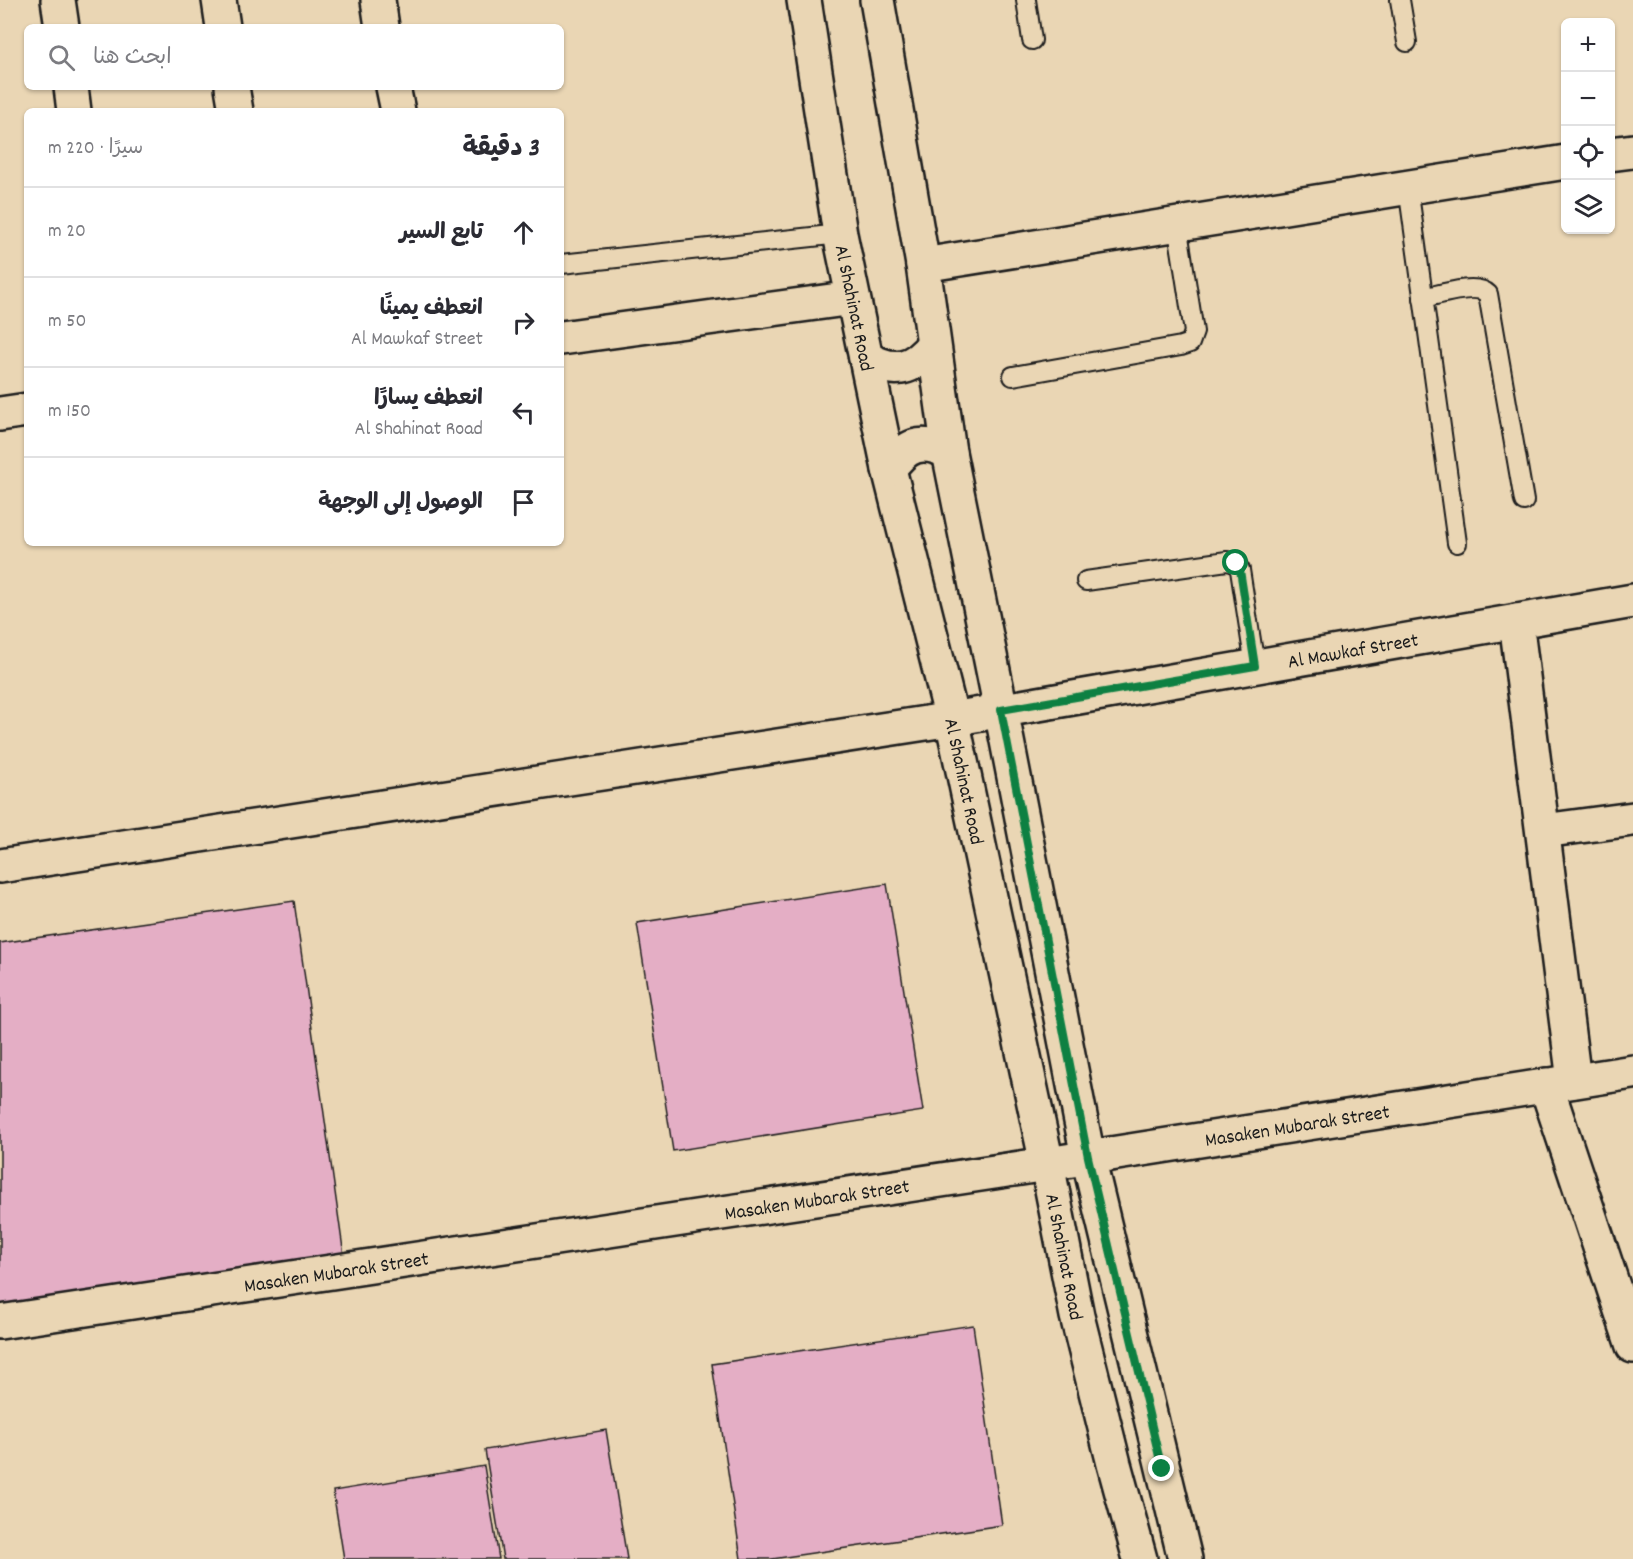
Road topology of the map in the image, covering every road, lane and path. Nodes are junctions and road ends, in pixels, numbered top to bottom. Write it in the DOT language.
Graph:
graph roads {
  1 [pos="58,0"];
  2 [pos="219,0"];
  3 [pos="378,0"];
  4 [pos="804,0"];
  5 [pos="877,0"];
  6 [pos="1026,0"];
  7 [pos="1400,0"];
  8 [pos="62,24"];
  9 [pos="223,24"];
  10 [pos="382,24"];
  11 [pos="1032,40"];
  12 [pos="1407,42"];
  13 [pos="71,90"];
  14 [pos="232,90"];
  15 [pos="394,90"];
  16 [pos="74,108"];
  17 [pos="236,108"];
  18 [pos="397,108"];
  19 [pos="1633,151"];
  20 [pos="1615,153"];
  21 [pos="1561,163"];
  22 [pos="1408,187"];
  23 [pos="1178,224"];
  24 [pos="840,234"];
  25 [pos="564,264"];
  26 [pos="923,266"];
  27 [pos="853,298"];
  28 [pos="1423,298"];
  29 [pos="564,338"];
  30 [pos="933,345"];
  31 [pos="866,358"];
  32 [pos="1013,376"];
  33 [pos="24,410"];
  34 [pos="0,414"];
  35 [pos="949,452"];
  36 [pos="889,469"];
  37 [pos="1524,501"];
  38 [pos="1456,543"];
  39 [pos="1086,581"];
  40 [pos="1633,601"];
  41 [pos="1516,621"];
  42 [pos="1255,666"];
  43 [pos="1001,710"];
  44 [pos="951,719"];
  45 [pos="1633,819"];
  46 [pos="1543,831"];
  47 [pos="0,866"];
  48 [pos="1633,1072"];
  49 [pos="1560,1083"];
  50 [pos="1088,1157"];
  51 [pos="1047,1164"];
  52 [pos="1620,1266"];
  53 [pos="0,1322"];
  54 [pos="1633,1346"];
  55 [pos="1140,1559"];
  56 [pos="1185,1559"];
  1 -- 8 [label="street"];
  2 -- 9 [label="street"];
  3 -- 10 [label="street"];
  4 -- 24 [label="street, Al Shahinat Road"];
  5 -- 26 [label="street, Al Shahinat Road"];
  6 -- 11 [label="lane"];
  7 -- 12 [label="lane"];
  13 -- 16 [label="street"];
  14 -- 17 [label="street"];
  15 -- 18 [label="street"];
  19 -- 20 [label="street"];
  21 -- 22 [label="street"];
  22 -- 23 [label="street"];
  22 -- 28 [label="lane"];
  23 -- 26 [label="street"];
  23 -- 32 [label="lane"];
  24 -- 25 [label="lane"];
  24 -- 27 [label="street, Al Shahinat Road"];
  26 -- 30 [label="street, Al Shahinat Road"];
  27 -- 29 [label="street"];
  27 -- 31 [label="street, Al Shahinat Road"];
  28 -- 37 [label="lane"];
  28 -- 38 [label="lane"];
  30 -- 31 [label="street"];
  30 -- 35 [label="street, Al Shahinat Road"];
  31 -- 36 [label="street, Al Shahinat Road"];
  33 -- 34 [label="street"];
  35 -- 36 [label="street"];
  35 -- 43 [label="street, Al Shahinat Road"];
  36 -- 44 [label="street, Al Shahinat Road"];
  39 -- 42 [label="lane"];
  40 -- 41 [label="street, Al Mawkaf Street"];
  41 -- 42 [label="street, Al Mawkaf Street"];
  41 -- 46 [label="street"];
  42 -- 43 [label="street, Al Mawkaf Street"];
  43 -- 44 [label="street, Al Mawkaf Street"];
  43 -- 50 [label="street, Al Shahinat Road"];
  44 -- 47 [label="street, Al Mawkaf Street"];
  44 -- 51 [label="street, Al Shahinat Road"];
  45 -- 46 [label="street"];
  46 -- 49 [label="street"];
  48 -- 49 [label="street, Masaken Mubarak Street"];
  49 -- 50 [label="street, Masaken Mubarak Street"];
  49 -- 52 [label="street"];
  50 -- 51 [label="street, Masaken Mubarak Street"];
  50 -- 56 [label="street, Al Shahinat Road"];
  51 -- 53 [label="street, Masaken Mubarak Street"];
  51 -- 55 [label="street, Al Shahinat Road"];
  52 -- 54 [label="street"];
}
